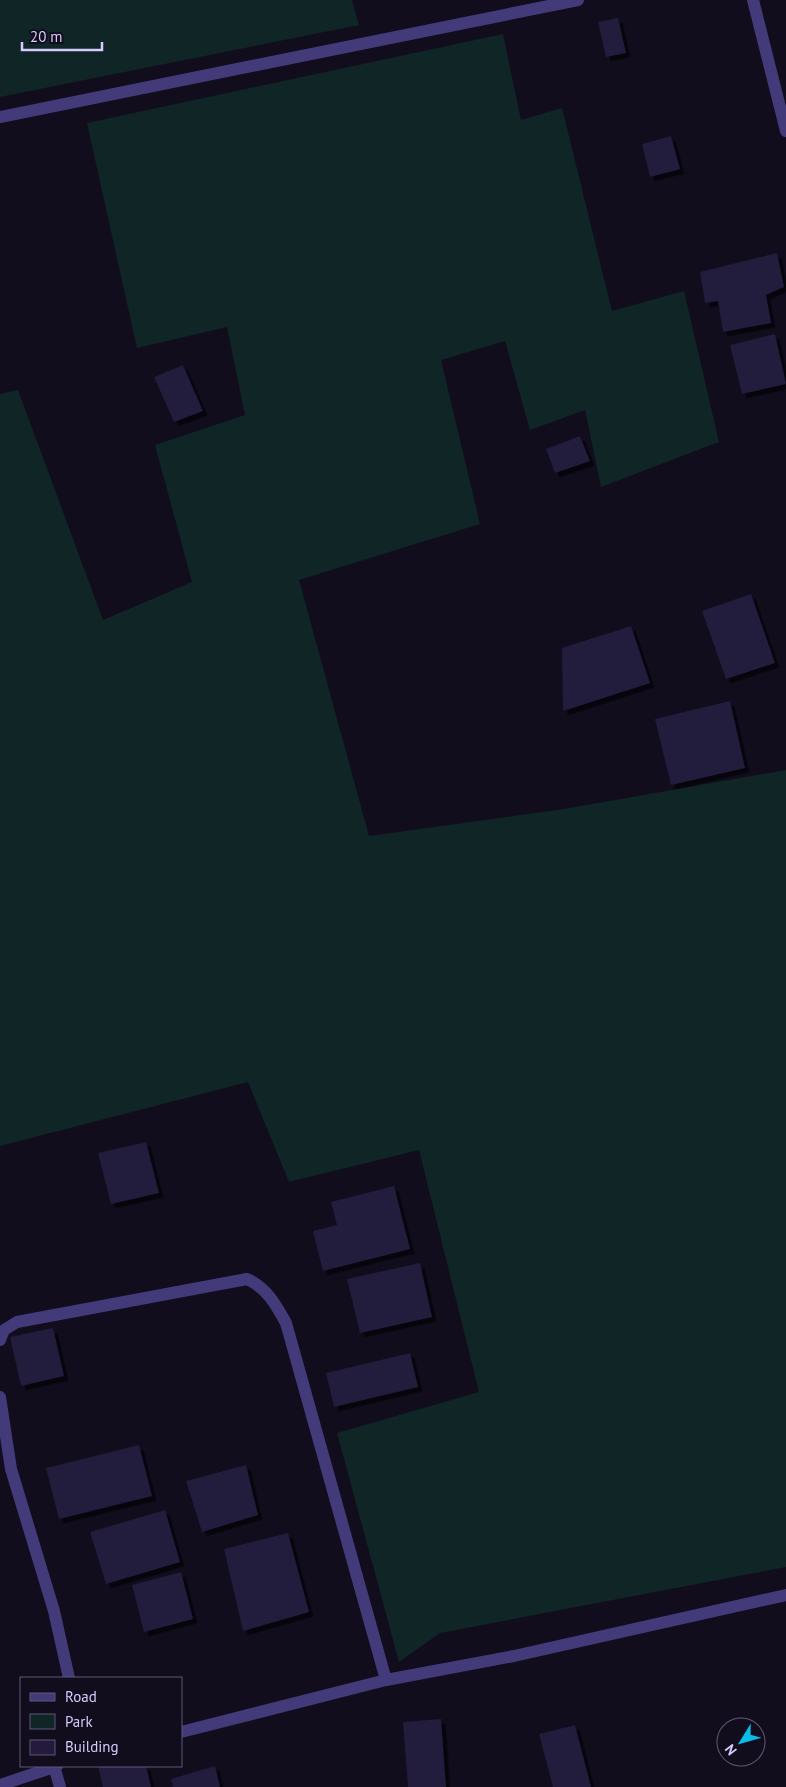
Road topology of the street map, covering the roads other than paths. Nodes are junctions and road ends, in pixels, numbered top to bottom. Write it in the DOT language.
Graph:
graph roads {
  1 [pos="578,0"];
  2 [pos="753,0"];
  3 [pos="0,117"];
  4 [pos="786,130"];
  5 [pos="0,1340"];
  6 [pos="0,1397"];
  7 [pos="786,1595"];
  8 [pos="69,1677"];
  9 [pos="386,1680"];
  10 [pos="182,1732"];
  11 [pos="52,1767"];
  12 [pos="55,1767"];
  13 [pos="0,1785"];
  14 [pos="60,1787"];
  1 -- 3 [label="street"];
  2 -- 4 [label="street"];
  5 -- 9 [label="street"];
  6 -- 8 [label="street"];
  7 -- 9 [label="street"];
  9 -- 10 [label="street"];
  11 -- 13 [label="street"];
  12 -- 14 [label="street"];
}
